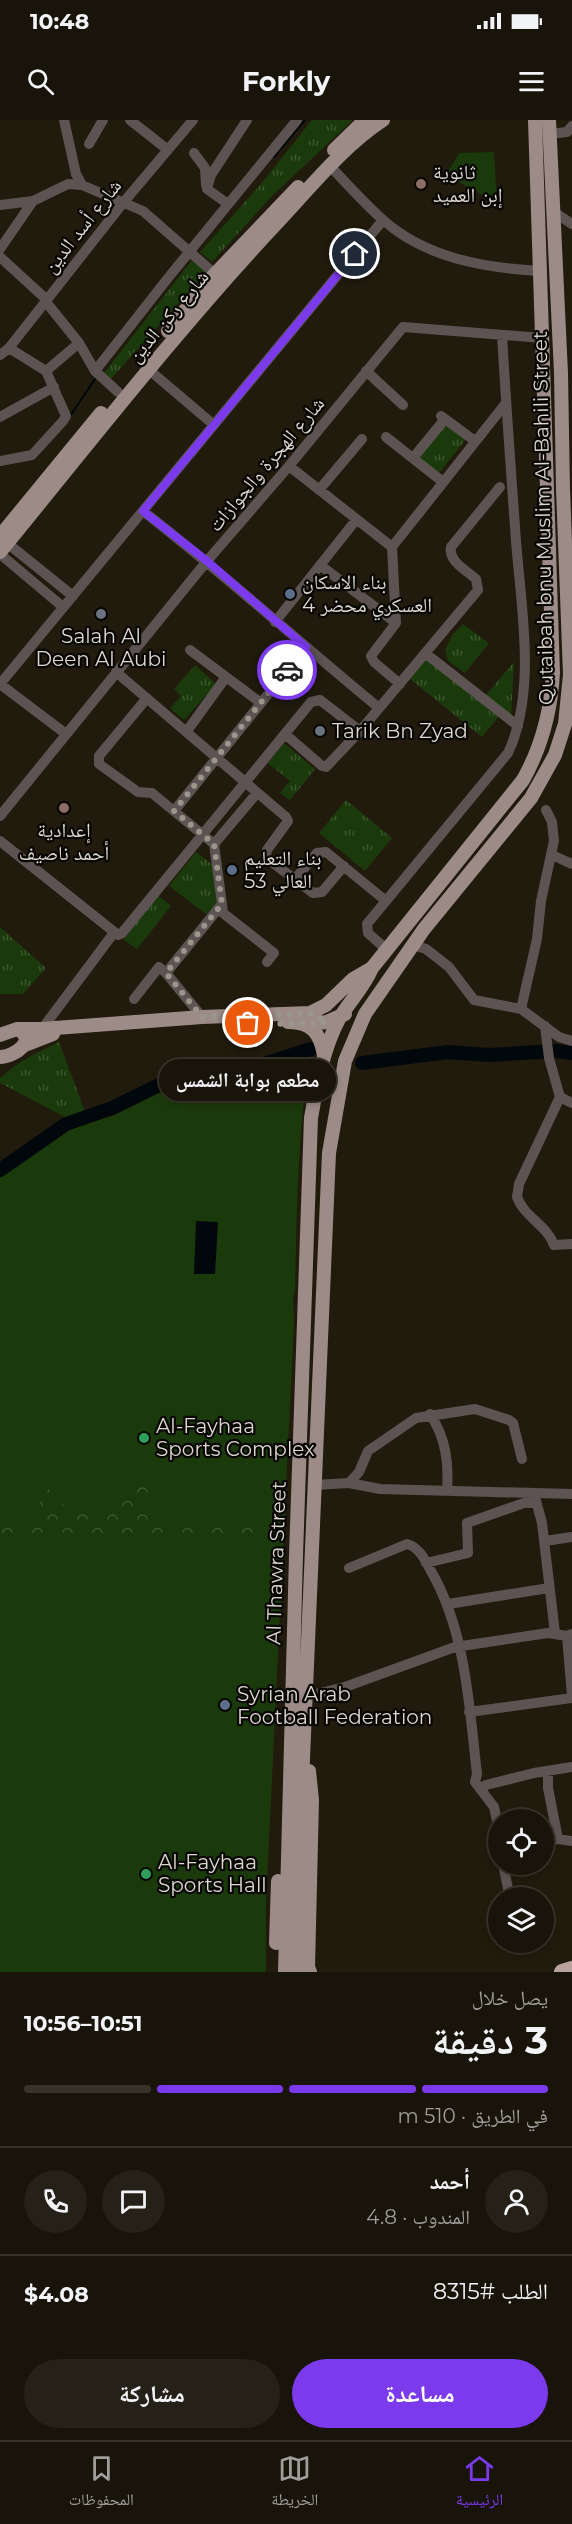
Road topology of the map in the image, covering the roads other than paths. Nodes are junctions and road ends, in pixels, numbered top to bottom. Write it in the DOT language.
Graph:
graph roads {
  1 [pos="64,120"];
  2 [pos="103,120"];
  3 [pos="130,120"];
  4 [pos="193,120"];
  5 [pos="247,120"];
  6 [pos="297,120"];
  7 [pos="364,120"];
  8 [pos="383,120"];
  9 [pos="535,120"];
  10 [pos="549,120"];
  11 [pos="572,126"];
  12 [pos="549,135"];
  13 [pos="89,144"];
  14 [pos="168,150"];
  15 [pos="194,153"];
  16 [pos="330,166"];
  17 [pos="81,185"];
  18 [pos="207,189"];
  19 [pos="33,201"];
  20 [pos="123,202"];
  21 [pos="228,204"];
  22 [pos="0,205"];
  23 [pos="554,212"];
  24 [pos="383,220"];
  25 [pos="572,224"];
  26 [pos="0,249"];
  27 [pos="191,254"];
  28 [pos="0,257"];
  29 [pos="540,270"];
  30 [pos="215,274"];
  31 [pos="47,301"];
  32 [pos="502,335"];
  33 [pos="542,338"];
  34 [pos="79,343"];
  35 [pos="3,350"];
  36 [pos="148,369"];
  37 [pos="46,371"];
  38 [pos="366,371"];
  39 [pos="98,373"];
  40 [pos="54,387"];
  41 [pos="118,392"];
  42 [pos="506,403"];
  43 [pos="404,405"];
  44 [pos="0,417"];
  45 [pos="214,425"];
  46 [pos="386,437"];
  47 [pos="362,439"];
  48 [pos="475,441"];
  49 [pos="412,458"];
  50 [pos="0,460"];
  51 [pos="289,466"];
  52 [pos="443,482"];
  53 [pos="500,487"];
  54 [pos="567,487"];
  55 [pos="319,490"];
  56 [pos="143,511"];
  57 [pos="356,520"];
  58 [pos="2,546"];
  59 [pos="392,547"];
  60 [pos="207,561"];
  61 [pos="320,565"];
  62 [pos="73,596"];
  63 [pos="63,607"];
  64 [pos="275,622"];
  65 [pos="396,623"];
  66 [pos="306,647"];
  67 [pos="190,650"];
  68 [pos="425,653"];
  69 [pos="116,672"];
  70 [pos="226,677"];
  71 [pos="0,684"];
  72 [pos="400,684"];
  73 [pos="147,699"];
  74 [pos="261,703"];
  75 [pos="379,708"];
  76 [pos="518,726"];
  77 [pos="187,730"];
  78 [pos="360,731"];
  79 [pos="285,734"];
  80 [pos="66,735"];
  81 [pos="216,758"];
  82 [pos="245,783"];
  83 [pos="257,793"];
  84 [pos="546,810"];
  85 [pos="174,811"];
  86 [pos="0,816"];
  87 [pos="203,835"];
  88 [pos="0,841"];
  89 [pos="214,844"];
  90 [pos="552,855"];
  91 [pos="572,864"];
  92 [pos="344,866"];
  93 [pos="295,879"];
  94 [pos="386,901"];
  95 [pos="222,904"];
  96 [pos="441,908"];
  97 [pos="114,934"];
  98 [pos="413,945"];
  99 [pos="387,950"];
  100 [pos="267,962"];
  101 [pos="372,968"];
  102 [pos="166,973"];
  103 [pos="134,999"];
  104 [pos="522,1009"];
  105 [pos="341,1016"];
  106 [pos="202,1017"];
  107 [pos="308,1019"];
  108 [pos="330,1026"];
  109 [pos="545,1026"];
  110 [pos="42,1029"];
  111 [pos="357,1029"];
  112 [pos="8,1031"];
  113 [pos="572,1041"];
  114 [pos="25,1045"];
  115 [pos="325,1058"];
  116 [pos="2,1059"];
  117 [pos="560,1097"];
  118 [pos="572,1103"];
  119 [pos="329,1153"];
  120 [pos="572,1244"];
  121 [pos="430,1414"];
  122 [pos="522,1459"];
  123 [pos="349,1483"];
  124 [pos="315,1485"];
  125 [pos="447,1491"];
  126 [pos="572,1494"];
  127 [pos="535,1498"];
  128 [pos="572,1538"];
  129 [pos="545,1541"];
  130 [pos="426,1563"];
  131 [pos="349,1568"];
  132 [pos="549,1588"];
  133 [pos="448,1604"];
  134 [pos="555,1633"];
  135 [pos="569,1635"];
  136 [pos="461,1647"];
  137 [pos="307,1696"];
  138 [pos="572,1697"];
  139 [pos="469,1712"];
  140 [pos="290,1751"];
  141 [pos="572,1767"];
  142 [pos="548,1772"];
  143 [pos="481,1789"];
  144 [pos="494,1809"];
  145 [pos="558,1839"];
  146 [pos="554,1840"];
  147 [pos="572,1841"];
  148 [pos="572,1969"];
  149 [pos="306,1971"];
  150 [pos="276,1972"];
  151 [pos="285,1972"];
  152 [pos="562,1972"];
  1 -- 17 [label="street"];
  2 -- 13 [label="street"];
  3 -- 14 [label="street"];
  4 -- 14 [label="street, شارع أسد الدين"];
  5 -- 18 [label="street"];
  6 -- 21 [label="street"];
  7 -- 30 [label="main road, شارع ركن الدين"];
  8 -- 16 [label="main road, شارع ركن الدين"];
  9 -- 29 [label="main road, Qutaibah bnu Muslim Al-Bahili Street"];
  10 -- 12 [label="main road, Qutaibah bnu Muslim Al-Bahili Street"];
  11 -- 12 [label="street"];
  12 -- 23 [label="main road, Qutaibah bnu Muslim Al-Bahili Street"];
  14 -- 20 [label="street, شارع أسد الدين"];
  15 -- 18 [label="street"];
  16 -- 24 [label="street"];
  16 -- 36 [label="main road, شارع ركن الدين"];
  17 -- 19 [label="street"];
  17 -- 20 [label="street"];
  18 -- 21 [label="street"];
  19 -- 22 [label="street"];
  19 -- 26 [label="street"];
  20 -- 27 [label="street"];
  20 -- 31 [label="street, شارع أسد الدين"];
  21 -- 27 [label="street"];
  23 -- 25 [label="street"];
  23 -- 54 [label="main road, Qutaibah bnu Muslim Al-Bahili Street"];
  24 -- 29 [label="street"];
  24 -- 45 [label="street"];
  27 -- 30 [label="street"];
  27 -- 39 [label="street"];
  28 -- 31 [label="street"];
  29 -- 33 [label="main road, Qutaibah bnu Muslim Al-Bahili Street"];
  30 -- 41 [label="main road, شارع ركن الدين"];
  31 -- 34 [label="street"];
  31 -- 35 [label="street, شارع أسد الدين"];
  32 -- 33 [label="street, شارع الهجرة والجوازات"];
  32 -- 38 [label="street, شارع الهجرة والجوازات"];
  32 -- 42 [label="street"];
  33 -- 99 [label="main road, Qutaibah bnu Muslim Al-Bahili Street"];
  34 -- 37 [label="street"];
  34 -- 39 [label="street"];
  35 -- 37 [label="street"];
  36 -- 45 [label="street"];
  36 -- 58 [label="main road, شارع ركن الدين"];
  37 -- 40 [label="street"];
  38 -- 43 [label="street"];
  38 -- 51 [label="street, شارع الهجرة والجوازات"];
  39 -- 41 [label="street"];
  40 -- 44 [label="street"];
  40 -- 50 [label="street"];
  41 -- 58 [label="main road, شارع ركن الدين"];
  42 -- 48 [label="street"];
  42 -- 76 [label="street"];
  45 -- 56 [label="street"];
  46 -- 49 [label="street"];
  47 -- 55 [label="street"];
  48 -- 49 [label="street"];
  48 -- 52 [label="street"];
  49 -- 52 [label="street"];
  51 -- 55 [label="street"];
  51 -- 60 [label="street, شارع الهجرة والجوازات"];
  52 -- 59 [label="street"];
  53 -- 68 [label="street"];
  54 -- 96 [label="main road, Qutaibah bnu Muslim Al-Bahili Street"];
  55 -- 57 [label="street"];
  56 -- 60 [label="street"];
  56 -- 62 [label="street"];
  57 -- 59 [label="street"];
  57 -- 61 [label="street"];
  58 -- 62 [label="street"];
  58 -- 63 [label="street"];
  59 -- 65 [label="street"];
  60 -- 64 [label="street"];
  60 -- 69 [label="street, شارع الهجرة والجوازات"];
  61 -- 64 [label="street"];
  61 -- 65 [label="street"];
  62 -- 63 [label="street"];
  63 -- 71 [label="street"];
  64 -- 66 [label="street"];
  65 -- 72 [label="street"];
  66 -- 74 [label="street"];
  66 -- 75 [label="street"];
  67 -- 70 [label="street"];
  68 -- 72 [label="street"];
  68 -- 76 [label="street"];
  69 -- 73 [label="street"];
  69 -- 80 [label="street, شارع الهجرة والجوازات"];
  70 -- 74 [label="street"];
  70 -- 77 [label="street"];
  71 -- 80 [label="street"];
  72 -- 75 [label="street"];
  73 -- 77 [label="street"];
  73 -- 85 [label="street"];
  74 -- 81 [label="street"];
  75 -- 78 [label="street"];
  76 -- 94 [label="street"];
  77 -- 81 [label="street"];
  78 -- 79 [label="street"];
  78 -- 79 [label="street"];
  79 -- 82 [label="street"];
  80 -- 86 [label="street, شارع الهجرة والجوازات"];
  81 -- 82 [label="street"];
  81 -- 85 [label="street"];
  82 -- 83 [label="street"];
  82 -- 87 [label="street"];
  83 -- 89 [label="street"];
  83 -- 93 [label="street"];
  84 -- 90 [label="street"];
  85 -- 87 [label="street"];
  87 -- 89 [label="street"];
  87 -- 97 [label="street"];
  88 -- 97 [label="street"];
  89 -- 95 [label="street"];
  90 -- 91 [label="street"];
  90 -- 104 [label="street"];
  92 -- 93 [label="street"];
  92 -- 93 [label="street"];
  92 -- 94 [label="street"];
  94 -- 99 [label="street"];
  95 -- 100 [label="street"];
  95 -- 102 [label="street"];
  96 -- 98 [label="main road, Qutaibah bnu Muslim Al-Bahili Street"];
  96 -- 105 [label="main road"];
  97 -- 110 [label="street"];
  98 -- 104 [label="street"];
  98 -- 111 [label="main road, Qutaibah bnu Muslim Al-Bahili Street"];
  99 -- 101 [label="main road, Qutaibah bnu Muslim Al-Bahili Street"];
  101 -- 105 [label="main road, Qutaibah bnu Muslim Al-Bahili Street"];
  101 -- 107 [label="main road"];
  102 -- 103 [label="street"];
  102 -- 106 [label="street"];
  104 -- 109 [label="street"];
  105 -- 108 [label="main road"];
  106 -- 107 [label="main road"];
  106 -- 110 [label="main road"];
  107 -- 108 [label="main road"];
  107 -- 114 [label="main road"];
  107 -- 115 [label="main road"];
  108 -- 115 [label="main road, Al Thawra Street"];
  108 -- 119 [label="main road"];
  109 -- 113 [label="street"];
  109 -- 117 [label="street"];
  110 -- 112 [label="main road"];
  111 -- 119 [label="main road, Al Thawra Street"];
  112 -- 114 [label="main road"];
  114 -- 116 [label="main road"];
  115 -- 140 [label="main road, Al Thawra Street"];
  117 -- 118 [label="street"];
  117 -- 120 [label="street"];
  119 -- 124 [label="main road, Al Thawra Street"];
  121 -- 122 [label="street"];
  121 -- 123 [label="street"];
  121 -- 125 [label="street"];
  123 -- 124 [label="street"];
  123 -- 125 [label="street"];
  124 -- 137 [label="main road, Al Thawra Street"];
  125 -- 127 [label="street"];
  126 -- 127 [label="street"];
  127 -- 129 [label="street"];
  127 -- 130 [label="street"];
  128 -- 129 [label="street"];
  129 -- 132 [label="street"];
  130 -- 131 [label="street"];
  130 -- 133 [label="street"];
  132 -- 133 [label="street"];
  132 -- 134 [label="street"];
  133 -- 136 [label="street"];
  134 -- 135 [label="street"];
  134 -- 136 [label="street"];
  135 -- 138 [label="street"];
  136 -- 137 [label="street"];
  136 -- 139 [label="street"];
  137 -- 149 [label="main road, Al Thawra Street"];
  138 -- 139 [label="street"];
  139 -- 143 [label="street"];
  140 -- 150 [label="main road"];
  140 -- 151 [label="main road, Al Thawra Street"];
  141 -- 142 [label="street"];
  142 -- 143 [label="street"];
  142 -- 145 [label="street"];
  143 -- 144 [label="street"];
  145 -- 146 [label="street"];
  145 -- 147 [label="street"];
  148 -- 152 [label="highway"];
}
